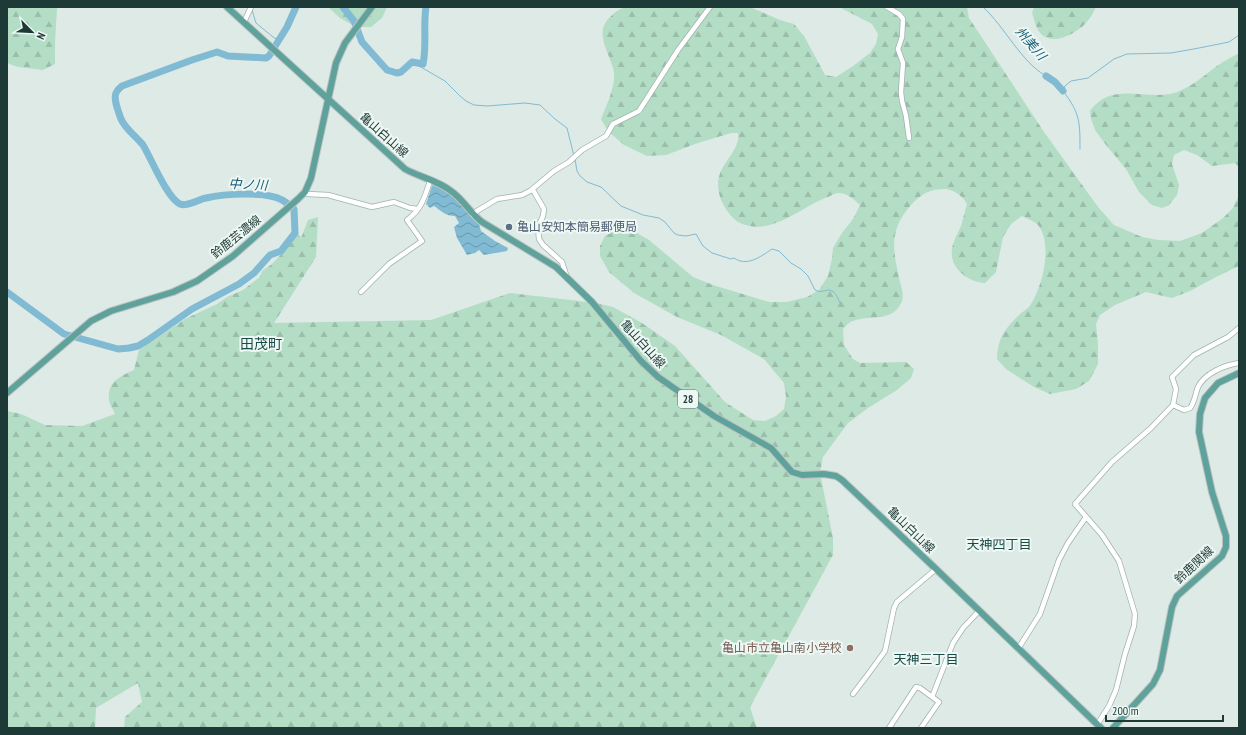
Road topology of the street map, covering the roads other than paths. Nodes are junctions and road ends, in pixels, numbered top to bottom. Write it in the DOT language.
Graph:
graph roads {
  1 [pos="227,7"];
  2 [pos="251,7"];
  3 [pos="372,7"];
  4 [pos="710,7"];
  5 [pos="888,7"];
  6 [pos="244,22"];
  7 [pos="329,100"];
  8 [pos="909,138"];
  9 [pos="430,181"];
  10 [pos="533,190"];
  11 [pos="305,192"];
  12 [pos="417,209"];
  13 [pos="473,215"];
  14 [pos="567,278"];
  15 [pos="361,292"];
  16 [pos="1239,328"];
  17 [pos="1239,363"];
  18 [pos="1239,373"];
  19 [pos="7,393"];
  20 [pos="1173,405"];
  21 [pos="1086,517"];
  22 [pos="936,568"];
  23 [pos="979,611"];
  24 [pos="1018,649"];
  25 [pos="853,694"];
  26 [pos="932,696"];
  27 [pos="1099,726"];
  28 [pos="889,728"];
  29 [pos="921,728"];
  30 [pos="1113,728"];
  1 -- 6 [label="main road, 亀山白山線 / 28"];
  2 -- 6 [label="street"];
  3 -- 7 [label="main road, 鈴鹿芸濃線"];
  4 -- 10 [label="street"];
  5 -- 8 [label="street"];
  6 -- 7 [label="main road, 亀山白山線 / 28"];
  7 -- 9 [label="main road, 亀山白山線 / 28"];
  7 -- 11 [label="main road, 鈴鹿芸濃線"];
  9 -- 12 [label="street"];
  9 -- 13 [label="main road, 亀山白山線 / 28"];
  10 -- 13 [label="street"];
  10 -- 14 [label="street"];
  11 -- 12 [label="street"];
  11 -- 19 [label="main road, 鈴鹿芸濃線"];
  12 -- 15 [label="street"];
  13 -- 14 [label="main road, 亀山白山線 / 28"];
  14 -- 22 [label="main road, 亀山白山線 / 28"];
  16 -- 20 [label="street"];
  17 -- 20 [label="street"];
  18 -- 30 [label="main road, 鈴鹿関線"];
  20 -- 21 [label="street"];
  21 -- 24 [label="street"];
  21 -- 27 [label="street"];
  22 -- 23 [label="main road, 亀山白山線 / 28"];
  22 -- 25 [label="street"];
  23 -- 24 [label="main road, 亀山白山線 / 28"];
  23 -- 26 [label="street"];
  24 -- 27 [label="main road, 亀山白山線 / 28"];
  26 -- 28 [label="street"];
  26 -- 29 [label="street"];
}
